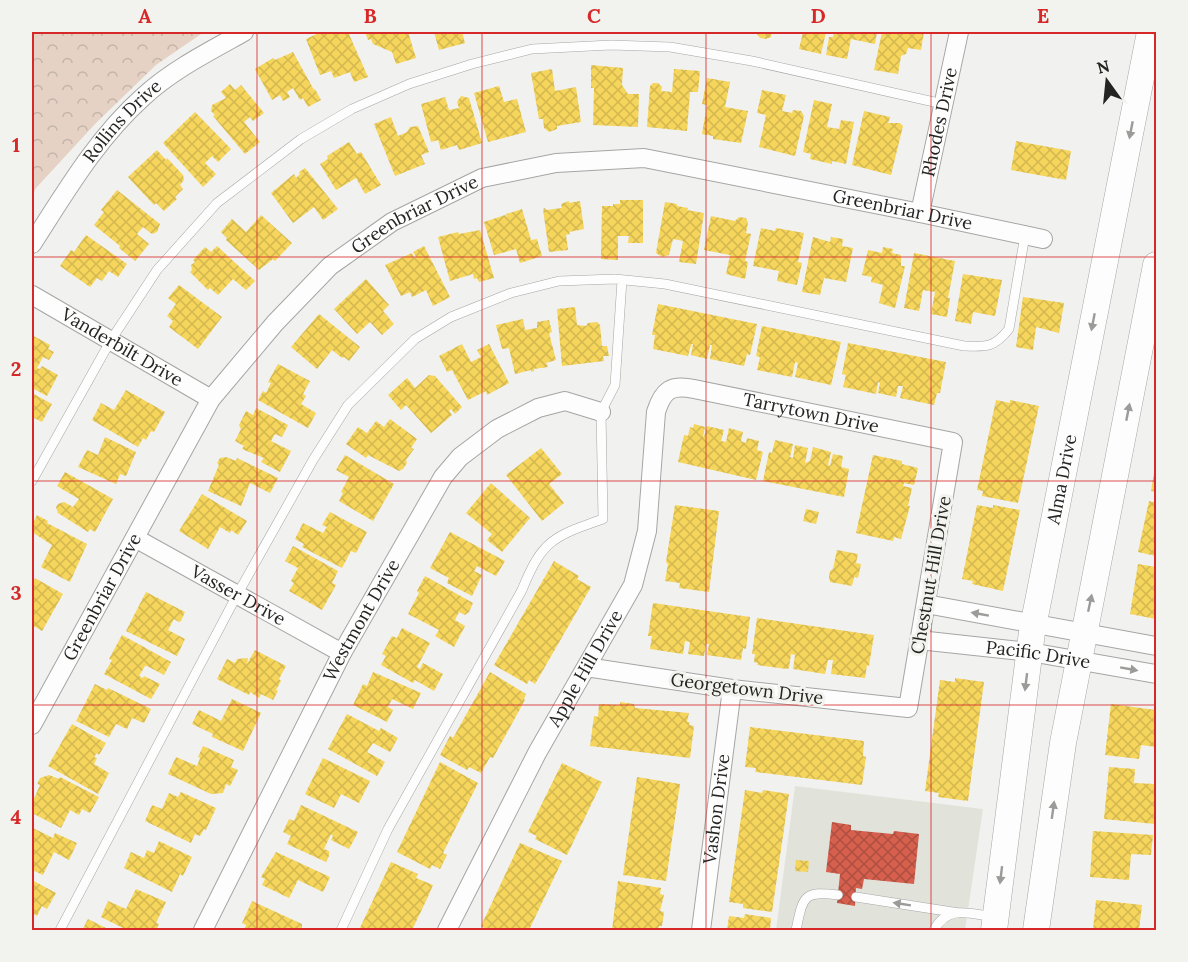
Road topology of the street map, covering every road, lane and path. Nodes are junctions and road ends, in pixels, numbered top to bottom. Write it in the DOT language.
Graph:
graph roads {
  1 [pos="244,32"];
  2 [pos="959,32"];
  3 [pos="1150,32"];
  4 [pos="943,104"];
  5 [pos="920,213"];
  6 [pos="1034,237"];
  7 [pos="32,244"];
  8 [pos="1156,265"];
  9 [pos="622,280"];
  10 [pos="32,295"];
  11 [pos="111,340"];
  12 [pos="668,390"];
  13 [pos="211,399"];
  14 [pos="601,412"];
  15 [pos="953,442"];
  16 [pos="32,481"];
  17 [pos="135,538"];
  18 [pos="237,595"];
  19 [pos="926,604"];
  20 [pos="1034,624"];
  21 [pos="1083,633"];
  22 [pos="919,640"];
  23 [pos="1156,646"];
  24 [pos="1030,652"];
  25 [pos="342,653"];
  26 [pos="1079,661"];
  27 [pos="586,667"];
  28 [pos="1156,674"];
  29 [pos="732,688"];
  30 [pos="908,708"];
  31 [pos="32,724"];
  32 [pos="838,895"];
  33 [pos="856,897"];
  34 [pos="959,913"];
  35 [pos="995,924"];
  36 [pos="1036,927"];
  37 [pos="60,930"];
  38 [pos="203,930"];
  39 [pos="340,930"];
  40 [pos="447,930"];
  41 [pos="701,930"];
  42 [pos="796,930"];
  43 [pos="934,930"];
  1 -- 7 [label="street, Rollins Drive"];
  2 -- 4 [label="street, Rhodes Drive"];
  3 -- 20 [label="main road, Alma Drive, one-way"];
  4 -- 5 [label="street, Rhodes Drive"];
  4 -- 11 [label="lane"];
  5 -- 6 [label="street, Greenbriar Drive"];
  5 -- 13 [label="street, Greenbriar Drive"];
  6 -- 9 [label="lane"];
  21 -- 8 [label="main road, one-way"];
  9 -- 14 [label="lane"];
  9 -- 18 [label="lane"];
  10 -- 11 [label="street, Vanderbilt Drive"];
  11 -- 13 [label="street, Vanderbilt Drive"];
  11 -- 16 [label="lane"];
  12 -- 15 [label="street, Tarrytown Drive"];
  12 -- 27 [label="street, Apple Hill Drive"];
  13 -- 17 [label="street, Greenbriar Drive"];
  14 -- 25 [label="street, Westmont Drive"];
  14 -- 39 [label="lane"];
  15 -- 19 [label="street, Chestnut Hill Drive"];
  17 -- 18 [label="street, Vasser Drive"];
  17 -- 31 [label="street, Greenbriar Drive"];
  18 -- 25 [label="street, Vasser Drive"];
  18 -- 37 [label="lane"];
  20 -- 19 [label="street, Pacific Drive, one-way"];
  19 -- 22 [label="street, Chestnut Hill Drive"];
  20 -- 21 [label="street, Pacific Drive"];
  20 -- 24 [label="main road, Alma Drive"];
  21 -- 23 [label="street, Pacific Drive"];
  21 -- 26 [label="main road"];
  22 -- 24 [label="street, Pacific Drive"];
  22 -- 30 [label="street, Chestnut Hill Drive"];
  24 -- 26 [label="street, Pacific Drive"];
  24 -- 35 [label="main road, Alma Drive, one-way"];
  25 -- 38 [label="street, Westmont Drive"];
  26 -- 28 [label="street, Pacific Drive, one-way"];
  36 -- 26 [label="main road, one-way"];
  27 -- 29 [label="street, Georgetown Drive"];
  27 -- 40 [label="street, Apple Hill Drive"];
  29 -- 30 [label="street, Georgetown Drive"];
  29 -- 41 [label="street, Vashon Drive"];
  32 -- 42 [label="lane"];
  34 -- 33 [label="lane, one-way"];
  34 -- 35 [label="lane"];
  34 -- 43 [label="lane"];
  35 -- 36 [label="main road"];
}
